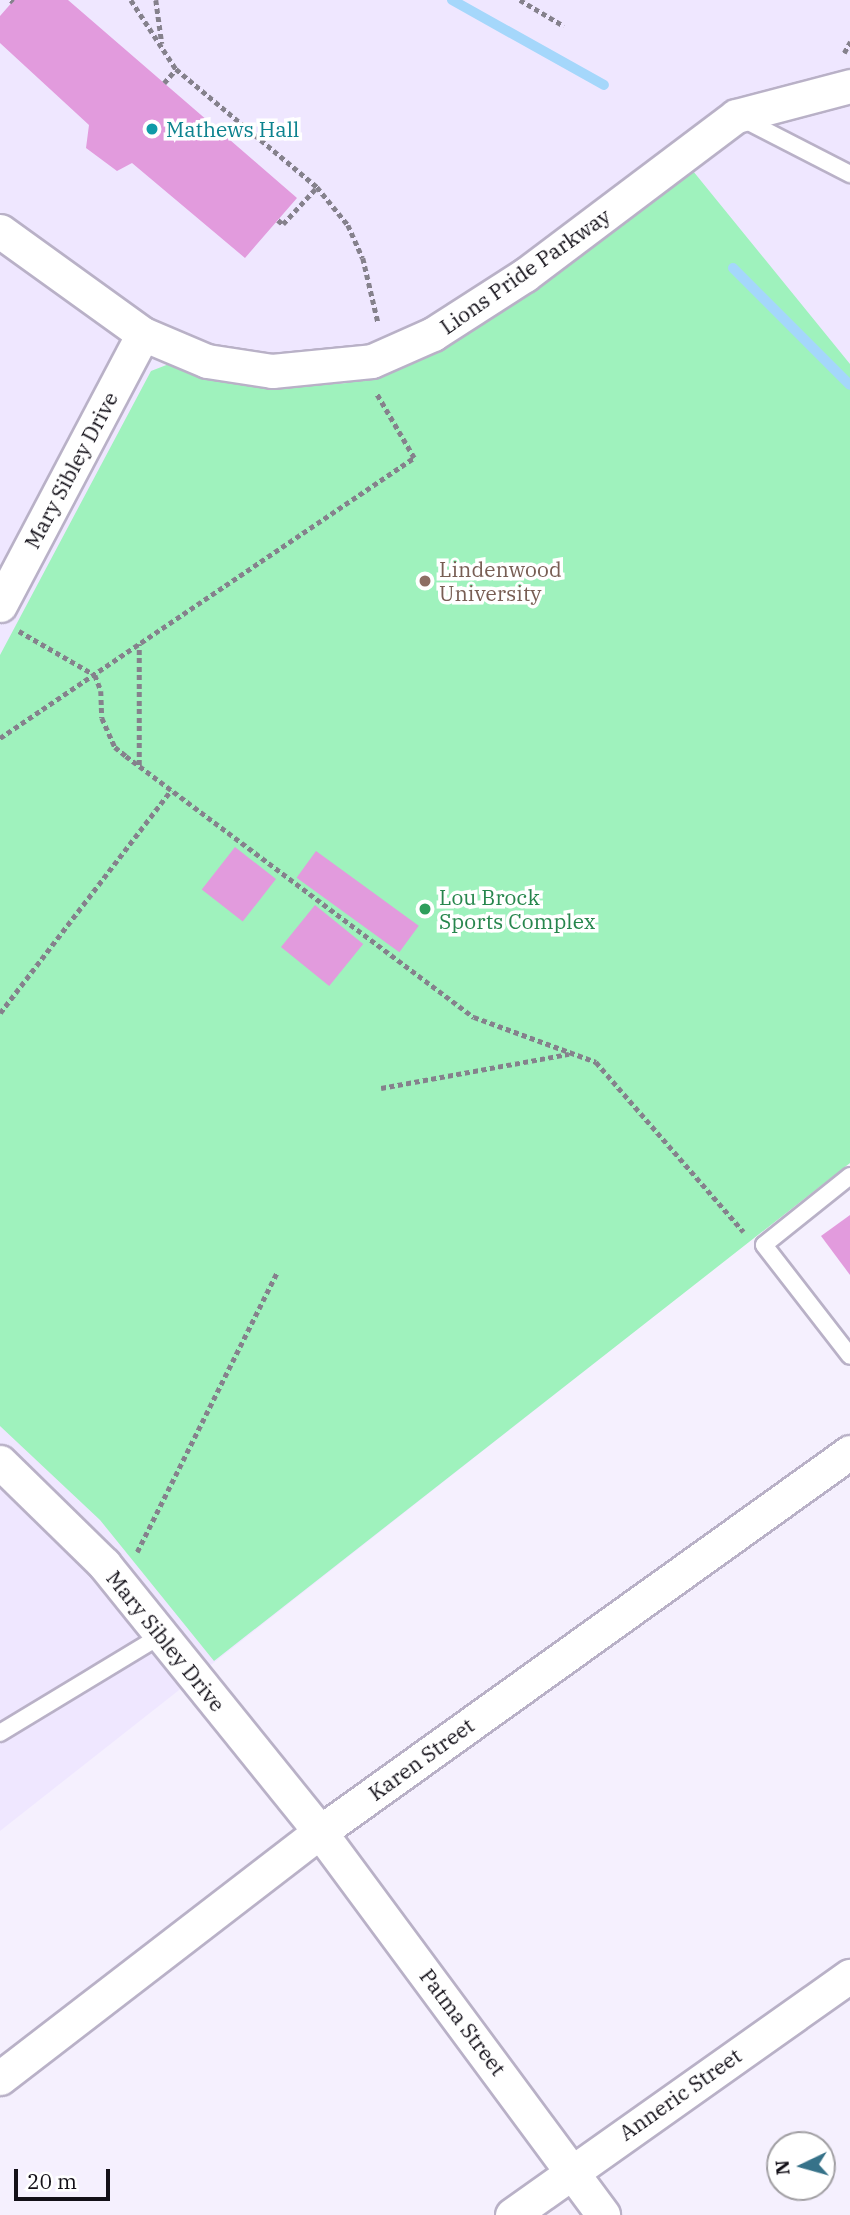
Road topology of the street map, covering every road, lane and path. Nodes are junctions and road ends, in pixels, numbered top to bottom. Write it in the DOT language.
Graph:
graph roads {
  1 [pos="131,0"];
  2 [pos="156,0"];
  3 [pos="520,0"];
  4 [pos="564,26"];
  5 [pos="850,42"];
  6 [pos="162,48"];
  7 [pos="176,69"];
  8 [pos="846,71"];
  9 [pos="164,83"];
  10 [pos="736,116"];
  11 [pos="850,174"];
  12 [pos="317,187"];
  13 [pos="278,220"];
  14 [pos="0,231"];
  15 [pos="378,322"];
  16 [pos="143,334"];
  17 [pos="358,362"];
  18 [pos="7,617"];
  19 [pos="139,644"];
  20 [pos="94,675"];
  21 [pos="0,738"];
  22 [pos="139,766"];
  23 [pos="171,790"];
  24 [pos="0,1013"];
  25 [pos="571,1054"];
  26 [pos="380,1088"];
  27 [pos="850,1176"];
  28 [pos="751,1240"];
  29 [pos="277,1272"];
  30 [pos="850,1356"];
  31 [pos="850,1452"];
  32 [pos="0,1462"];
  33 [pos="133,1559"];
  34 [pos="160,1636"];
  35 [pos="0,1733"];
  36 [pos="320,1832"];
  37 [pos="850,1976"];
  38 [pos="0,2078"];
  39 [pos="573,2170"];
  40 [pos="512,2215"];
  41 [pos="603,2215"];
  1 -- 6 [label="path"];
  2 -- 6 [label="path"];
  3 -- 4 [label="path"];
  5 -- 8 [label="path"];
  6 -- 7 [label="path"];
  7 -- 9 [label="path"];
  7 -- 12 [label="path"];
  8 -- 10 [label="street, Lions Pride Parkway"];
  10 -- 11 [label="lane"];
  10 -- 17 [label="street, Lions Pride Parkway"];
  12 -- 13 [label="path"];
  12 -- 15 [label="path"];
  14 -- 16 [label="street, Lions Pride Parkway"];
  16 -- 17 [label="street, Lions Pride Parkway"];
  16 -- 18 [label="street, Mary Sibley Drive"];
  17 -- 19 [label="path"];
  18 -- 20 [label="path"];
  19 -- 20 [label="path"];
  19 -- 22 [label="path"];
  20 -- 21 [label="path"];
  20 -- 22 [label="path"];
  22 -- 23 [label="path"];
  23 -- 24 [label="path"];
  23 -- 25 [label="path"];
  25 -- 26 [label="path"];
  25 -- 28 [label="path"];
  27 -- 30 [label="lane"];
  29 -- 33 [label="path"];
  31 -- 36 [label="street, Karen Street"];
  32 -- 34 [label="street, Mary Sibley Drive"];
  34 -- 35 [label="lane"];
  34 -- 36 [label="street, Mary Sibley Drive"];
  36 -- 38 [label="street, Karen Street"];
  36 -- 39 [label="street, Patma Street"];
  37 -- 39 [label="street, Anneric Street"];
  39 -- 40 [label="street, Anneric Street"];
  39 -- 41 [label="street, Patma Street"];
}
